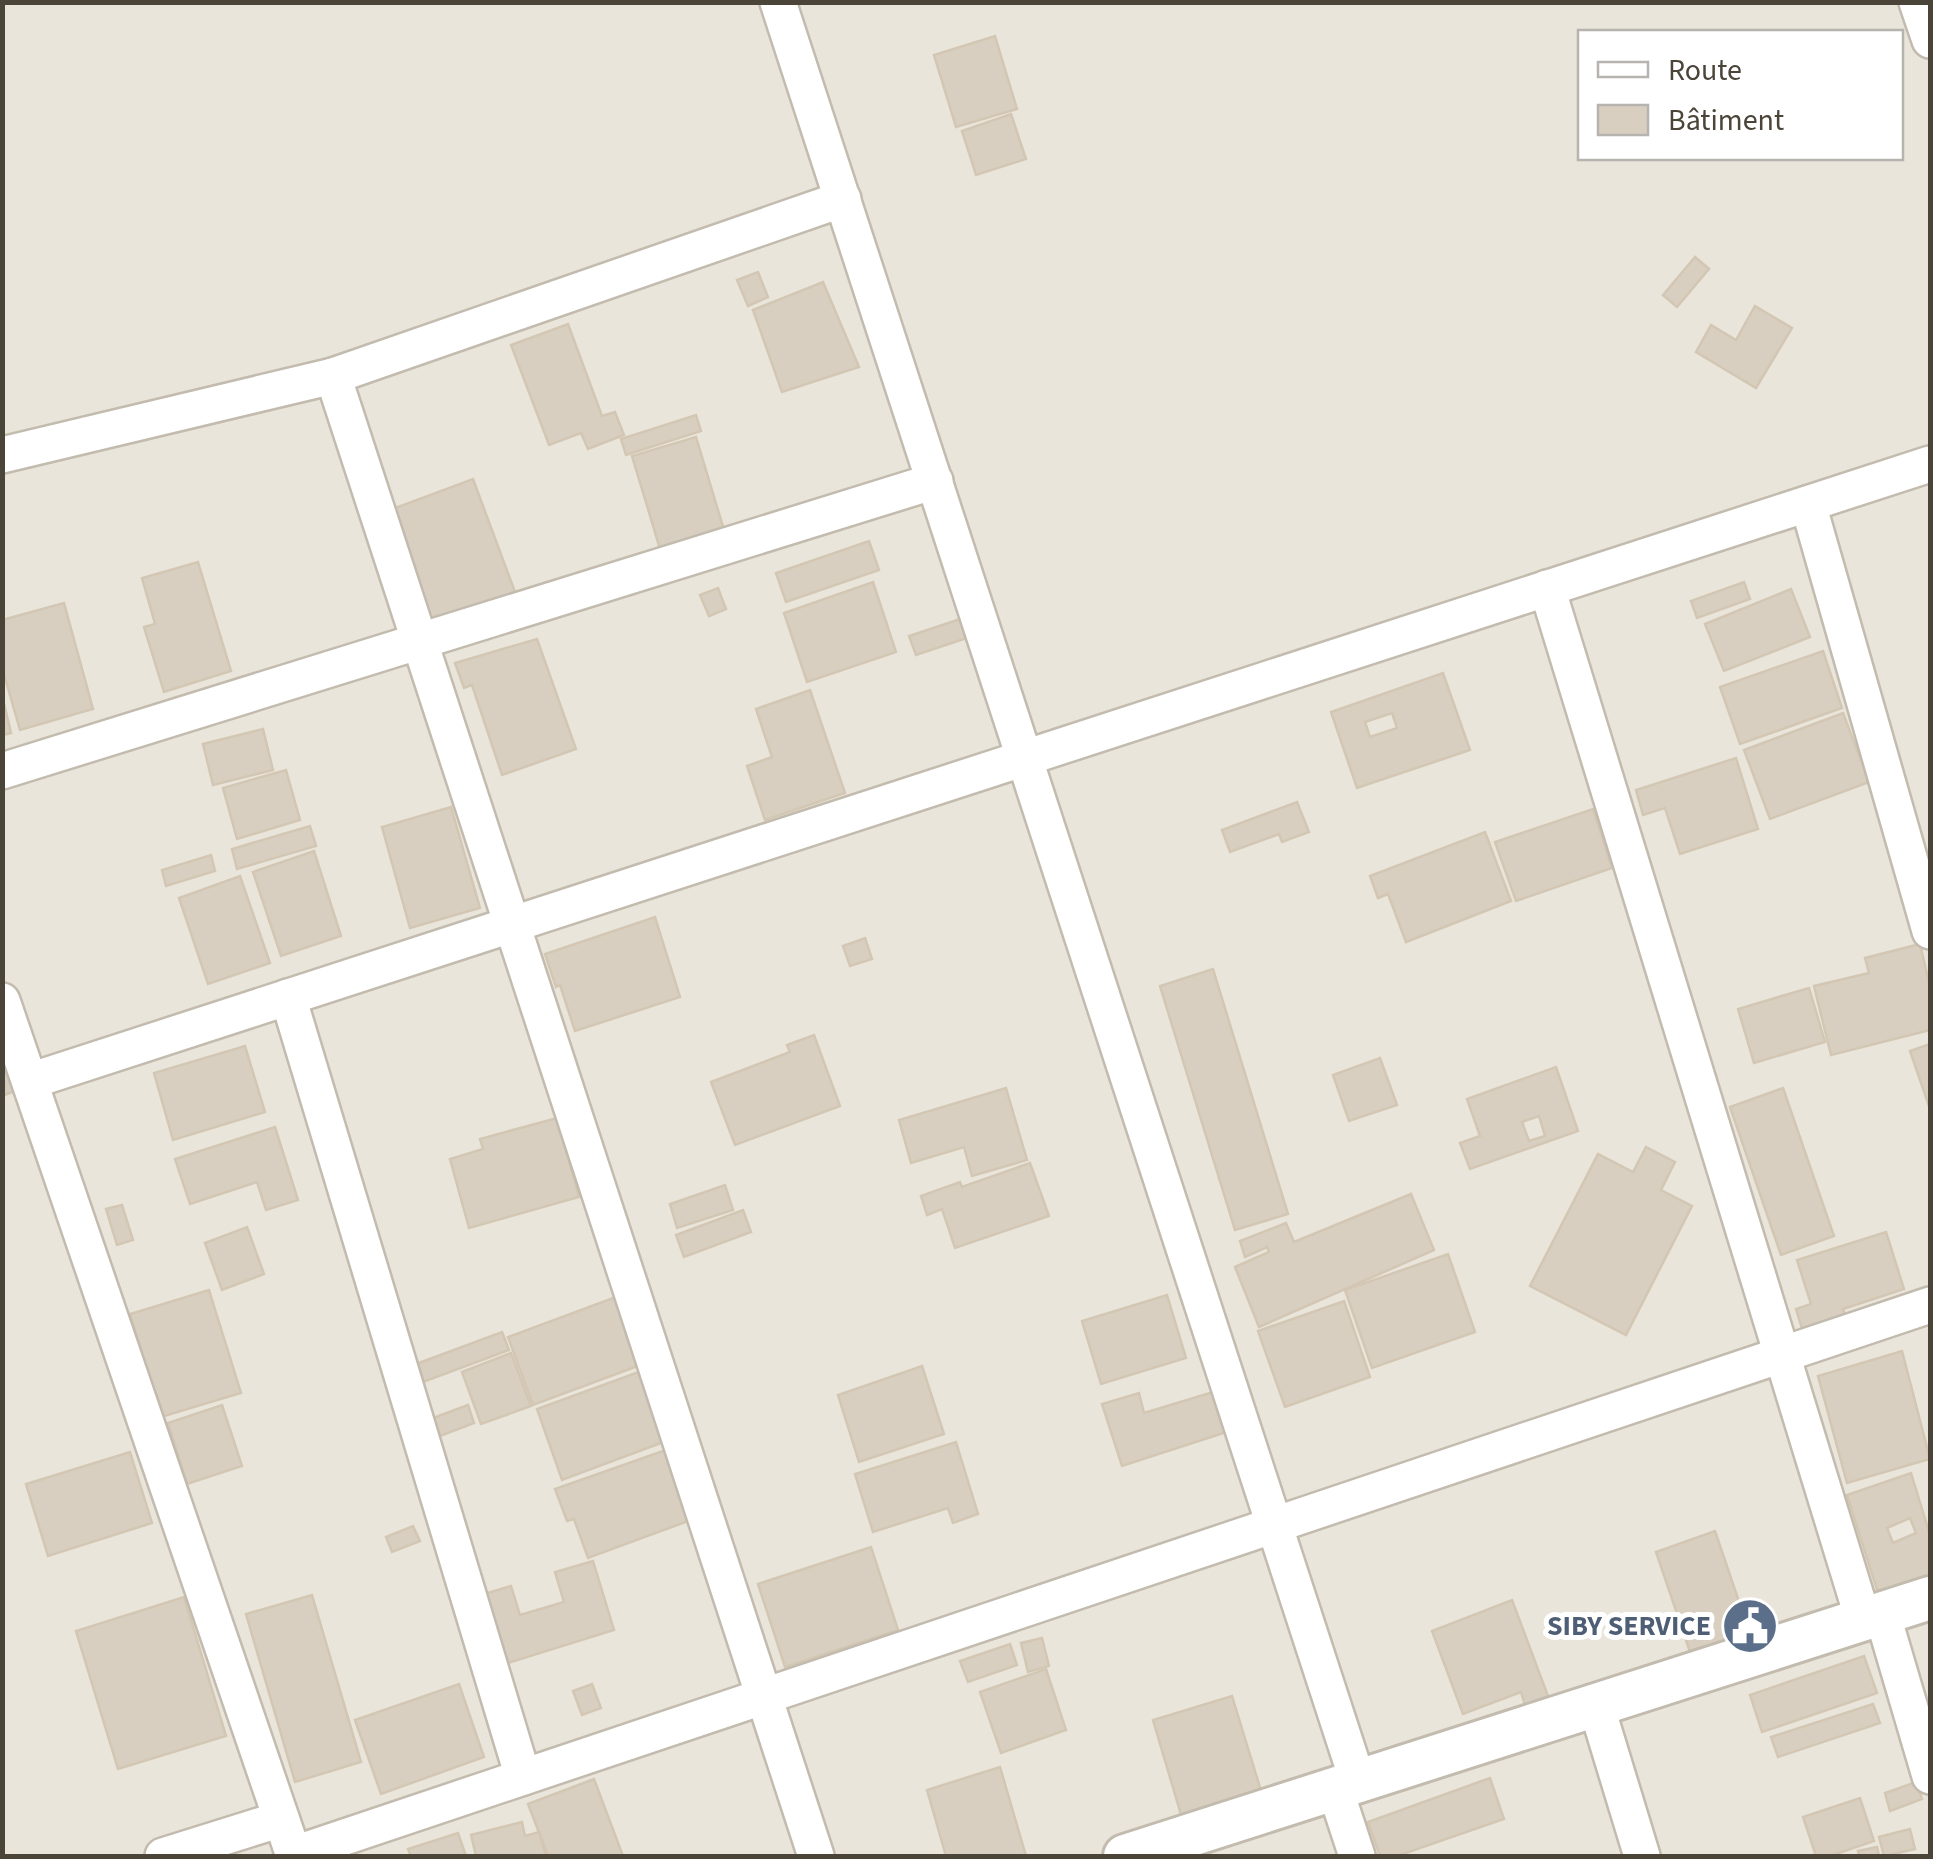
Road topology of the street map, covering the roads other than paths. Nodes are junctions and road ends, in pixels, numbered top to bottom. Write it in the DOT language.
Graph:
graph roads {
  1 [pos="778,2"];
  2 [pos="1917,2"];
  3 [pos="1930,40"];
  4 [pos="843,199"];
  5 [pos="333,376"];
  6 [pos="2,455"];
  7 [pos="1930,464"];
  8 [pos="936,481"];
  9 [pos="1808,504"];
  10 [pos="1547,588"];
  11 [pos="419,642"];
  12 [pos="1025,758"];
  13 [pos="2,772"];
  14 [pos="512,924"];
  15 [pos="1930,930"];
  16 [pos="288,997"];
  17 [pos="2,1001"];
  18 [pos="30,1080"];
  19 [pos="1930,1305"];
  20 [pos="1782,1355"];
  21 [pos="1275,1526"];
  22 [pos="1930,1598"];
  23 [pos="1872,1616"];
  24 [pos="764,1697"];
  25 [pos="1596,1705"];
  26 [pos="1930,1776"];
  27 [pos="523,1777"];
  28 [pos="1346,1785"];
  29 [pos="282,1819"];
  30 [pos="163,1856"];
  31 [pos="294,1856"];
  32 [pos="816,1856"];
  33 [pos="1125,1856"];
  34 [pos="1356,1856"];
  35 [pos="1642,1856"];
  1 -- 4 [label="street"];
  2 -- 3 [label="street"];
  4 -- 5 [label="street"];
  4 -- 8 [label="street"];
  5 -- 6 [label="street"];
  5 -- 11 [label="street"];
  7 -- 9 [label="street"];
  8 -- 11 [label="street"];
  8 -- 12 [label="street"];
  9 -- 10 [label="street"];
  9 -- 15 [label="street"];
  10 -- 12 [label="street"];
  10 -- 20 [label="street"];
  11 -- 13 [label="street"];
  11 -- 14 [label="street"];
  12 -- 14 [label="street"];
  12 -- 21 [label="street"];
  14 -- 16 [label="street"];
  14 -- 24 [label="street"];
  16 -- 18 [label="street"];
  16 -- 27 [label="street"];
  17 -- 18 [label="street"];
  18 -- 29 [label="street"];
  19 -- 20 [label="street"];
  20 -- 21 [label="street"];
  20 -- 23 [label="street"];
  21 -- 24 [label="street"];
  21 -- 28 [label="street"];
  22 -- 23 [label="street"];
  23 -- 25 [label="street"];
  23 -- 26 [label="street"];
  24 -- 27 [label="street"];
  24 -- 32 [label="street"];
  25 -- 28 [label="street"];
  25 -- 35 [label="street"];
  27 -- 31 [label="street"];
  28 -- 33 [label="street"];
  28 -- 34 [label="street"];
  29 -- 30 [label="street"];
  29 -- 31 [label="street"];
}
